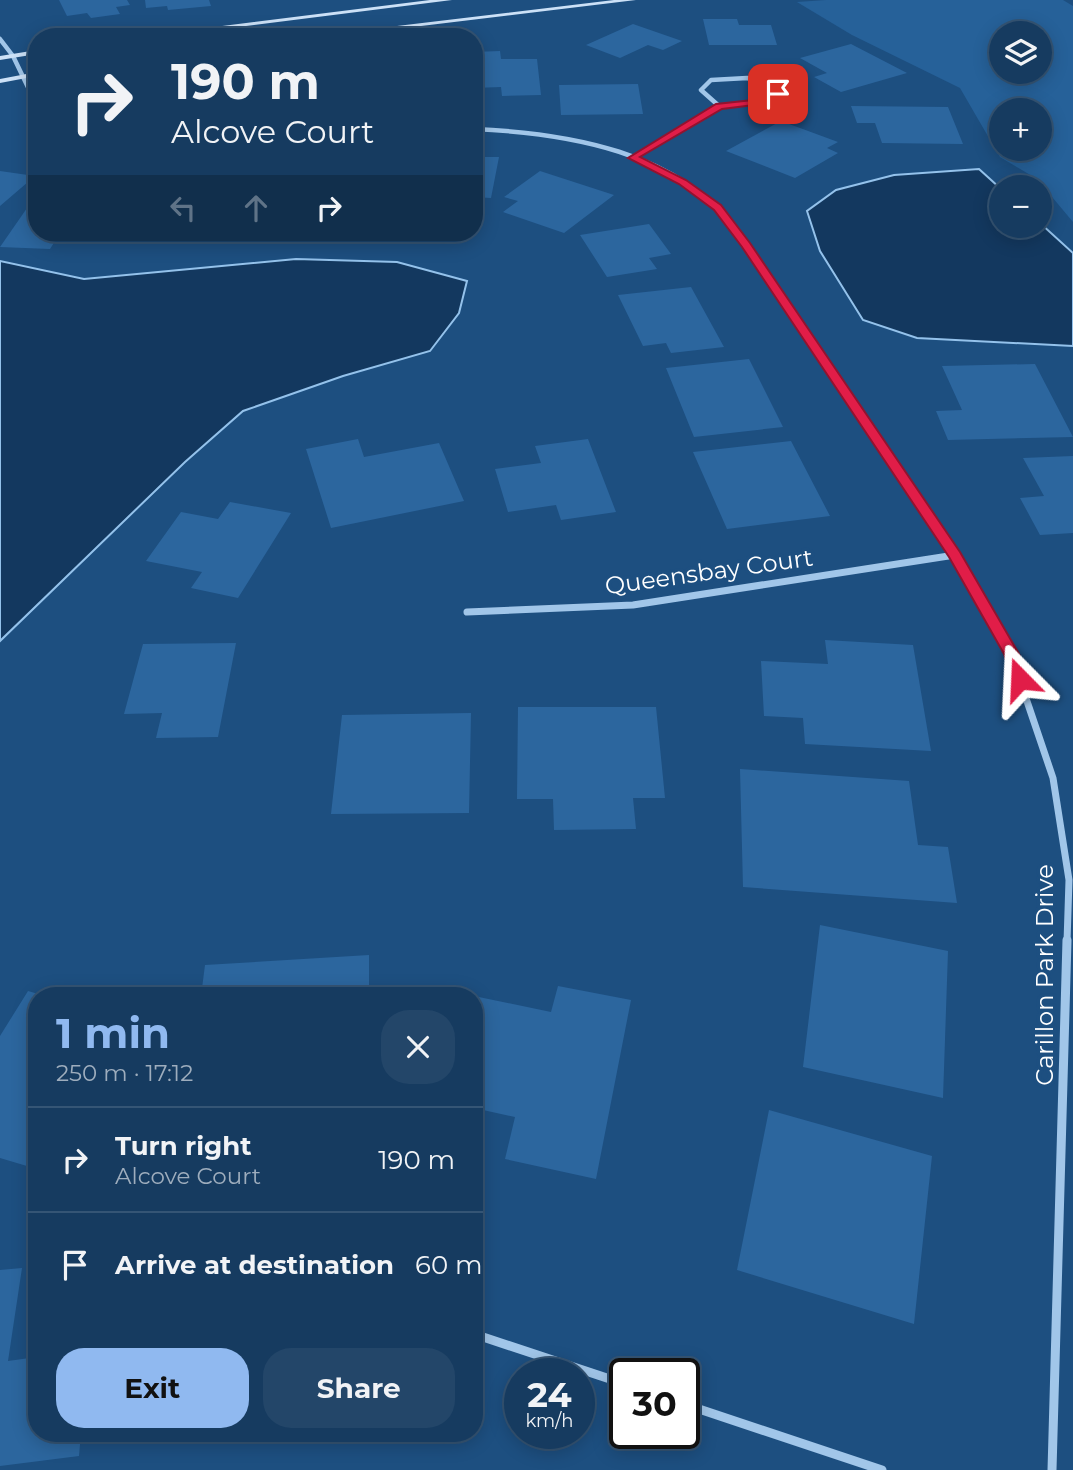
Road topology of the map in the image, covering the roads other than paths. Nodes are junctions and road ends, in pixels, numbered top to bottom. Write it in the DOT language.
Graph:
graph roads {
  1 [pos="448,0"];
  2 [pos="632,0"];
  3 [pos="214,28"];
  4 [pos="388,28"];
  5 [pos="0,39"];
  6 [pos="28,54"];
  7 [pos="13,56"];
  8 [pos="0,58"];
  9 [pos="28,76"];
  10 [pos="22,77"];
  11 [pos="0,81"];
  12 [pos="28,89"];
  13 [pos="719,106"];
  14 [pos="483,129"];
  15 [pos="633,158"];
  16 [pos="955,555"];
  17 [pos="467,612"];
  18 [pos="483,1337"];
  19 [pos="609,1379"];
  20 [pos="700,1409"];
  21 [pos="882,1470"];
  22 [pos="1052,1470"];
  1 -- 3 [label="main road"];
  2 -- 4 [label="main road"];
  5 -- 7 [label="street"];
  6 -- 7 [label="main road"];
  7 -- 8 [label="main road"];
  7 -- 10 [label="street"];
  9 -- 10 [label="main road"];
  10 -- 11 [label="main road"];
  10 -- 12 [label="street"];
  13 -- 13 [label="street"];
  13 -- 15 [label="street"];
  14 -- 15 [label="street, Carillon Park Drive"];
  15 -- 16 [label="street, Carillon Park Drive"];
  16 -- 17 [label="street, Queensbay Court"];
  16 -- 22 [label="street, Carillon Park Drive"];
  18 -- 19 [label="street"];
  20 -- 21 [label="street"];
}
